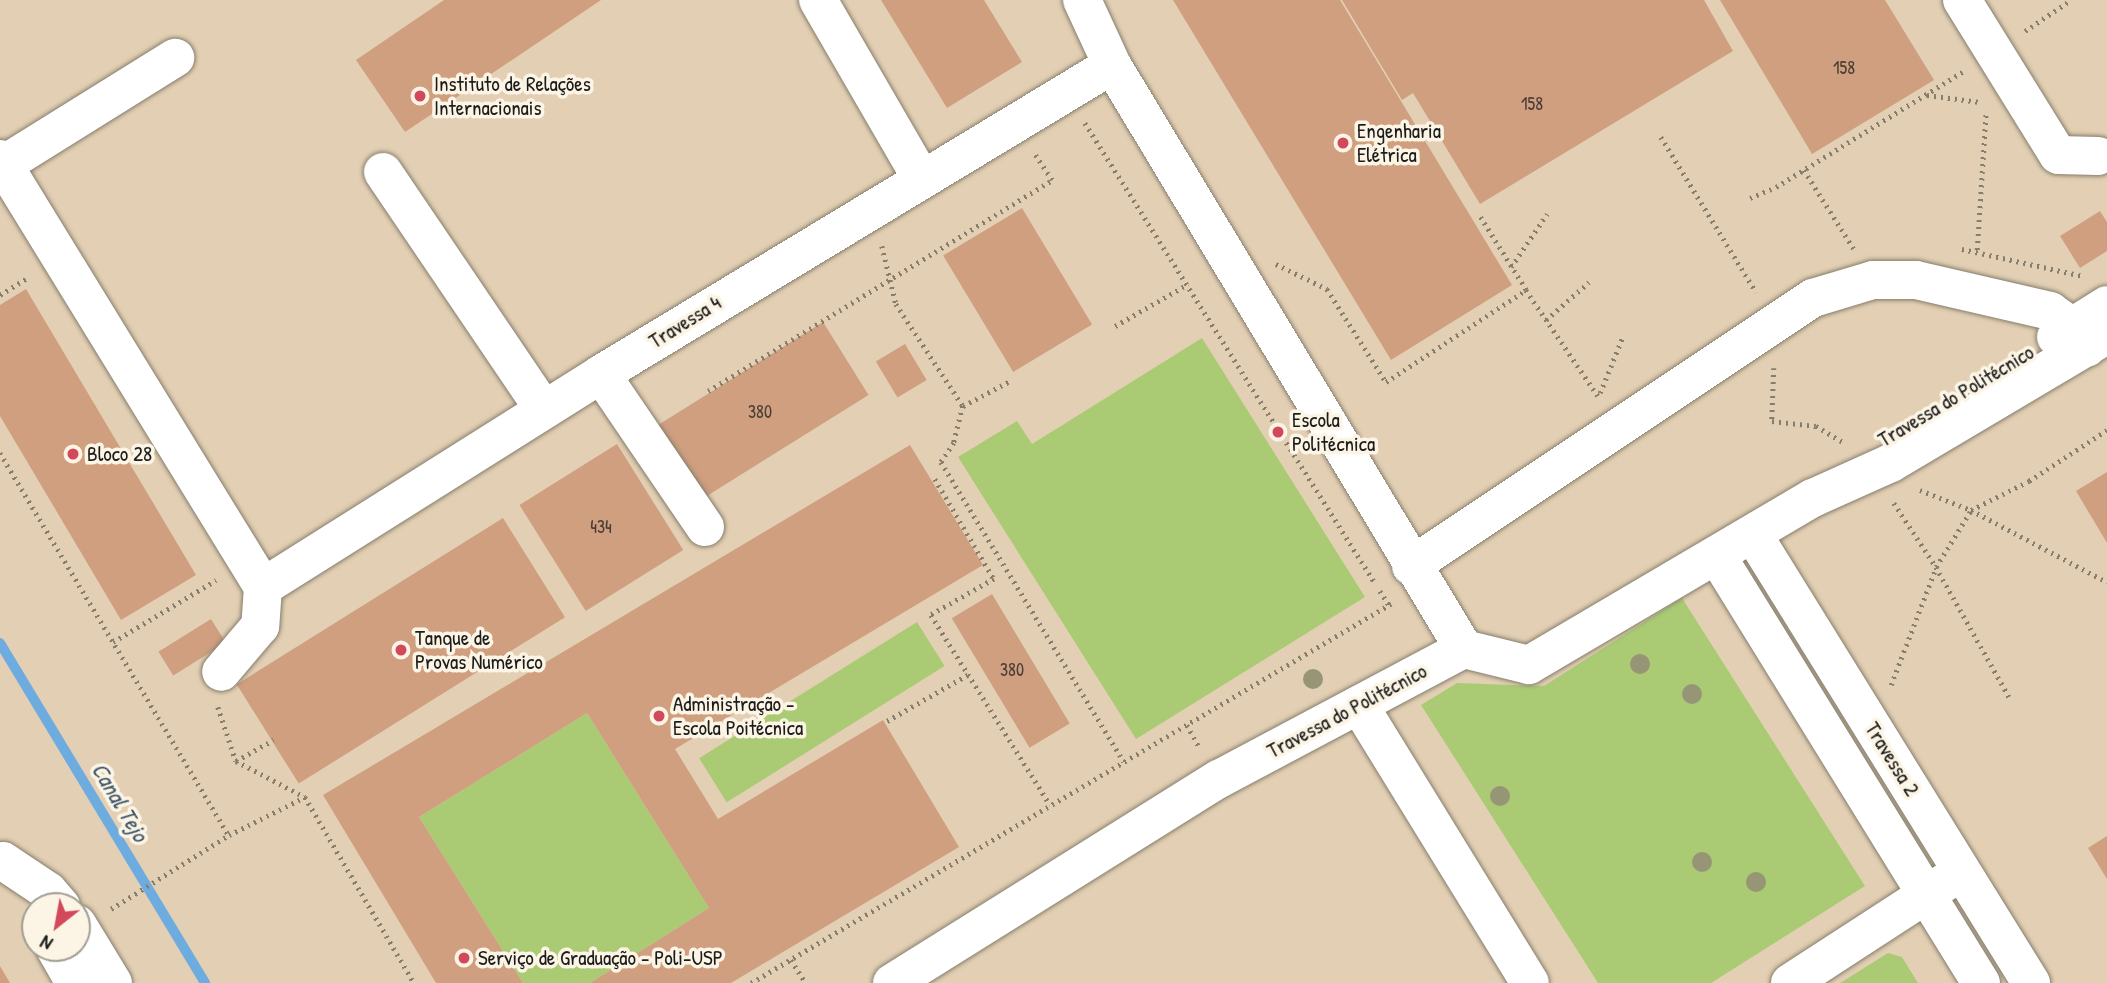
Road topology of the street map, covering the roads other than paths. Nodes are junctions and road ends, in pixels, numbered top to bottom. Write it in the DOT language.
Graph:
graph roads {
  1 [pos="818,0"];
  2 [pos="1082,0"];
  3 [pos="1962,0"];
  4 [pos="175,58"];
  5 [pos="1112,65"];
  6 [pos="2098,156"];
  7 [pos="2,162"];
  8 [pos="383,172"];
  9 [pos="921,178"];
  10 [pos="2107,305"];
  11 [pos="2089,337"];
  12 [pos="601,373"];
  13 [pos="544,410"];
  14 [pos="1813,498"];
  15 [pos="705,527"];
  16 [pos="1754,536"];
  17 [pos="1717,556"];
  18 [pos="255,574"];
  19 [pos="1417,575"];
  20 [pos="1464,649"];
  21 [pos="221,672"];
  22 [pos="1359,705"];
  23 [pos="2,862"];
  24 [pos="1962,872"];
  25 [pos="49,892"];
  26 [pos="21,893"];
  27 [pos="1925,893"];
  28 [pos="91,918"];
  29 [pos="63,962"];
  30 [pos="75,983"];
  31 [pos="113,983"];
  32 [pos="892,983"];
  33 [pos="1530,983"];
  34 [pos="1760,983"];
  35 [pos="1790,983"];
  36 [pos="1981,983"];
  37 [pos="2031,983"];
  1 -- 9 [label="lane"];
  2 -- 5 [label="lane"];
  3 -- 6 [label="lane"];
  4 -- 7 [label="lane"];
  5 -- 9 [label="lane, Travessa 4"];
  5 -- 19 [label="lane"];
  7 -- 18 [label="lane"];
  8 -- 13 [label="lane"];
  9 -- 12 [label="lane, Travessa 4"];
  10 -- 11 [label="lane, Travessa do Politécnico"];
  11 -- 14 [label="lane, Travessa do Politécnico"];
  11 -- 14 [label="lane, Travessa do Politécnico"];
  11 -- 19 [label="lane"];
  12 -- 13 [label="lane, Travessa 4"];
  12 -- 15 [label="lane"];
  13 -- 18 [label="lane, Travessa 4"];
  14 -- 16 [label="lane, Travessa do Politécnico"];
  16 -- 17 [label="lane, Travessa do Politécnico"];
  16 -- 24 [label="lane, Travessa 2"];
  17 -- 20 [label="lane, Travessa do Politécnico"];
  17 -- 27 [label="lane, Travessa 2"];
  18 -- 21 [label="lane"];
  19 -- 20 [label="lane"];
  20 -- 22 [label="lane, Travessa do Politécnico"];
  22 -- 32 [label="lane, Travessa do Politécnico"];
  22 -- 33 [label="lane"];
  23 -- 25 [label="lane"];
  23 -- 26 [label="lane"];
  24 -- 27 [label="lane"];
  24 -- 37 [label="lane, Travessa 2"];
  27 -- 34 [label="lane"];
  27 -- 35 [label="lane"];
  27 -- 36 [label="lane, Travessa 2"];
  28 -- 31 [label="lane"];
  29 -- 30 [label="lane"];
}
